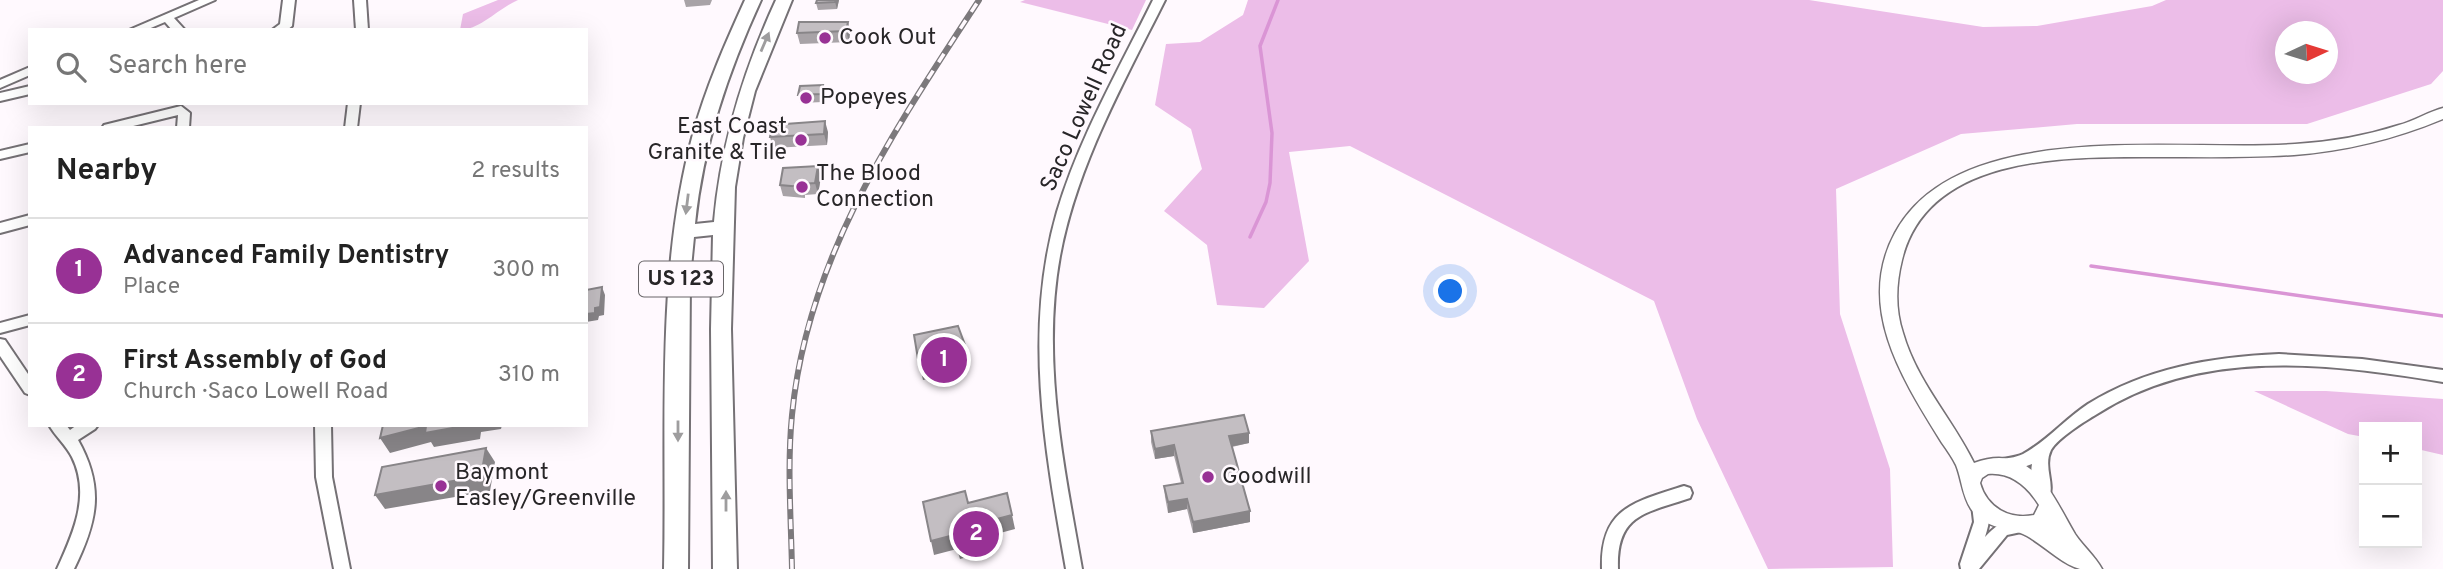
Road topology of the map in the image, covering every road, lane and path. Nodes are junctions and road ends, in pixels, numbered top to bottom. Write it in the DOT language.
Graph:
graph roads {
  1 [pos="209,0"];
  2 [pos="289,0"];
  3 [pos="360,0"];
  4 [pos="753,0"];
  5 [pos="784,0"];
  6 [pos="1159,0"];
  7 [pos="167,17"];
  8 [pos="140,28"];
  9 [pos="178,28"];
  10 [pos="282,28"];
  11 [pos="362,28"];
  12 [pos="28,72"];
  13 [pos="752,73"];
  14 [pos="719,75"];
  15 [pos="0,84"];
  16 [pos="28,90"];
  17 [pos="0,97"];
  18 [pos="354,105"];
  19 [pos="2443,113"];
  20 [pos="115,126"];
  21 [pos="183,126"];
  22 [pos="351,126"];
  23 [pos="28,148"];
  24 [pos="0,155"];
  25 [pos="28,221"];
  26 [pos="724,227"];
  27 [pos="0,228"];
  28 [pos="684,232"];
  29 [pos="28,321"];
  30 [pos="0,328"];
  31 [pos="0,344"];
  32 [pos="2443,376"];
  33 [pos="28,386"];
  34 [pos="1937,421"];
  35 [pos="59,427"];
  36 [pos="87,427"];
  37 [pos="323,427"];
  38 [pos="69,438"];
  39 [pos="2044,449"];
  40 [pos="1995,466"];
  41 [pos="1970,485"];
  42 [pos="1684,493"];
  43 [pos="2046,498"];
  44 [pos="1980,505"];
  45 [pos="2024,526"];
  46 [pos="65,569"];
  47 [pos="342,569"];
  48 [pos="676,569"];
  49 [pos="725,569"];
  50 [pos="1074,569"];
  51 [pos="1610,569"];
  52 [pos="1968,569"];
  53 [pos="2091,569"];
  1 -- 7 [label="street"];
  2 -- 10 [label="street"];
  3 -- 11 [label="street"];
  4 -- 14 [label="highway, US 123"];
  13 -- 5 [label="highway, US 123, one-way"];
  6 -- 50 [label="street, Saco Lowell Road"];
  7 -- 8 [label="street"];
  7 -- 9 [label="street"];
  12 -- 15 [label="street"];
  13 -- 14 [label="highway"];
  13 -- 26 [label="highway, US 123"];
  14 -- 28 [label="highway, US 123, one-way"];
  16 -- 17 [label="street"];
  18 -- 22 [label="street"];
  19 -- 34 [label="main road"];
  20 -- 21 [label="street"];
  23 -- 24 [label="street"];
  25 -- 27 [label="street"];
  26 -- 28 [label="highway"];
  49 -- 26 [label="highway, US 123, one-way"];
  28 -- 48 [label="highway, US 123, one-way"];
  29 -- 30 [label="street"];
  31 -- 33 [label="street"];
  32 -- 39 [label="street"];
  34 -- 40 [label="main road"];
  34 -- 41 [label="main road"];
  35 -- 38 [label="street"];
  36 -- 38 [label="street"];
  37 -- 47 [label="street"];
  38 -- 46 [label="street"];
  39 -- 40 [label="street"];
  39 -- 43 [label="street"];
  40 -- 41 [label="main road"];
  40 -- 43 [label="main road"];
  41 -- 44 [label="main road"];
  42 -- 51 [label="street"];
  43 -- 45 [label="main road"];
  43 -- 53 [label="main road"];
  44 -- 45 [label="main road"];
  44 -- 52 [label="street"];
  45 -- 52 [label="street"];
  45 -- 53 [label="main road"];
}
